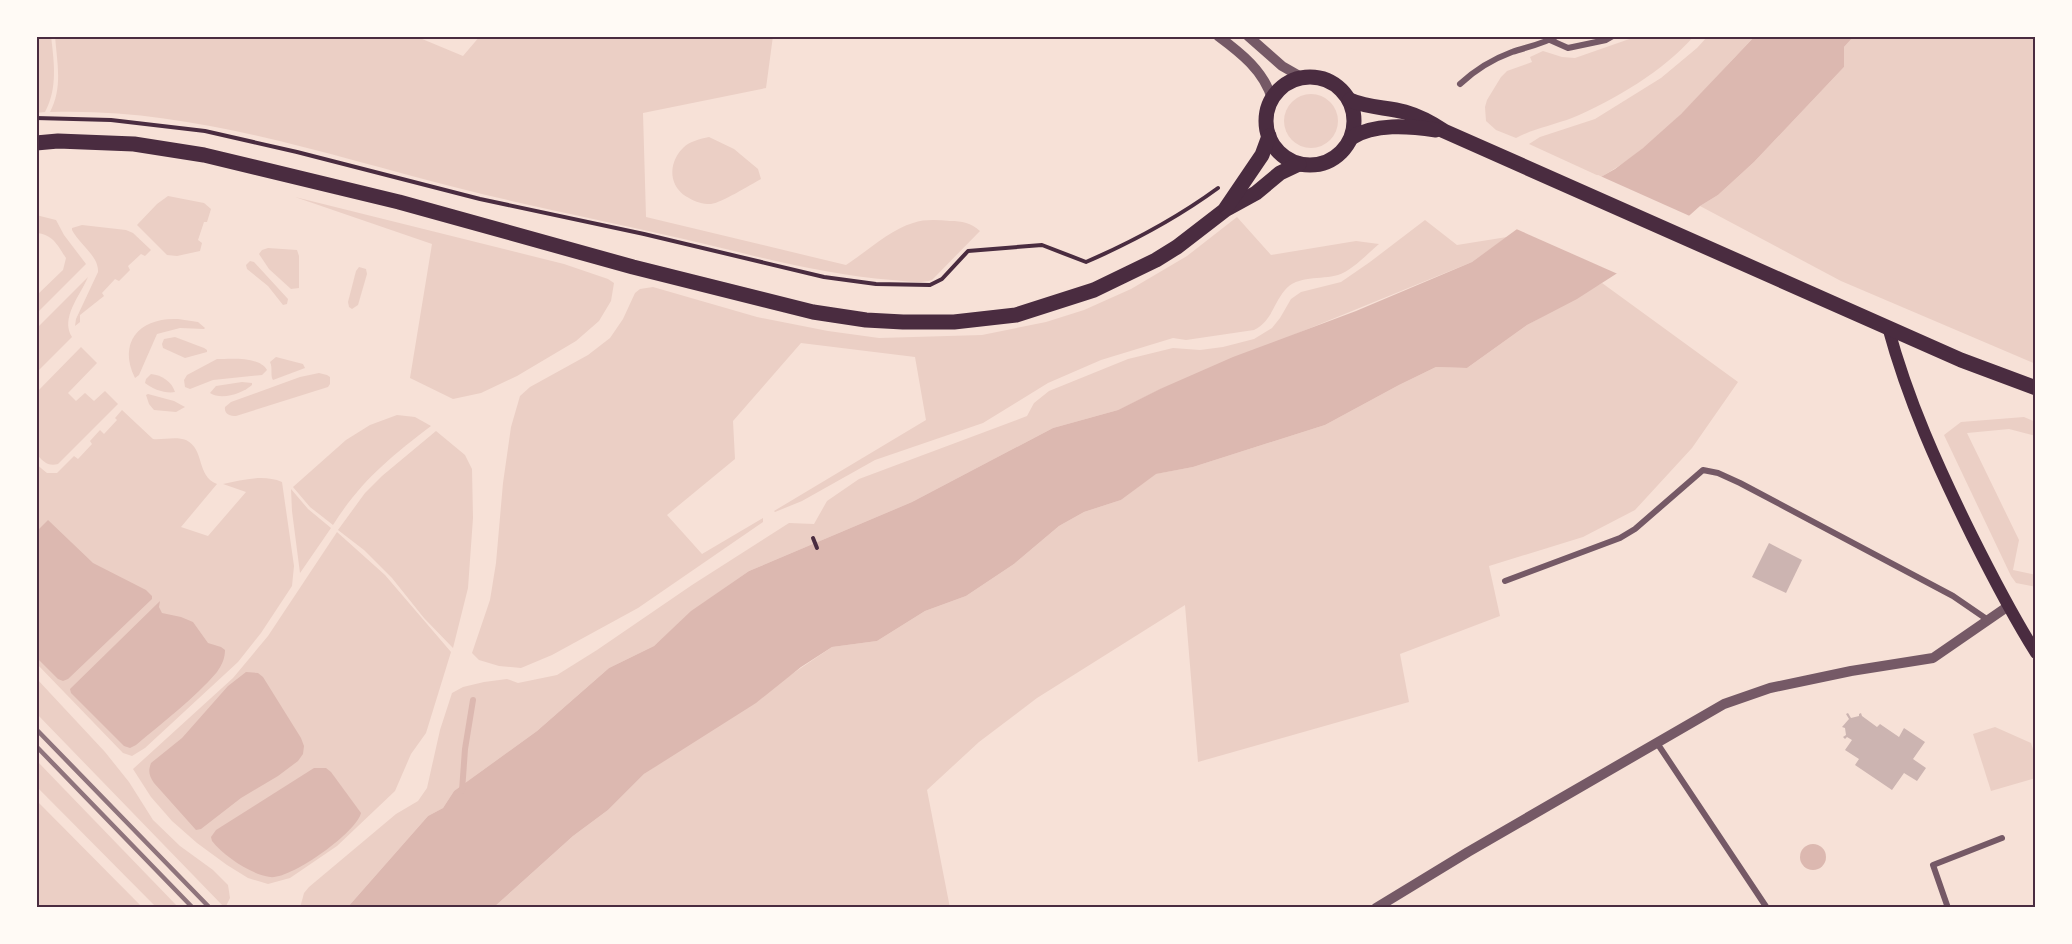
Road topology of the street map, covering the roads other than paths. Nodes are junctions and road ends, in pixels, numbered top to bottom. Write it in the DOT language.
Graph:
graph roads {
  1 [pos="1218,36"];
  2 [pos="1248,36"];
  3 [pos="1557,36"];
  4 [pos="1613,36"];
  5 [pos="1550,40"];
  6 [pos="1303,78"];
  7 [pos="1460,84"];
  8 [pos="1272,99"];
  9 [pos="1350,100"];
  10 [pos="1444,131"];
  11 [pos="1269,136"];
  12 [pos="1351,138"];
  13 [pos="36,143"];
  14 [pos="1299,164"];
  15 [pos="1225,210"];
  16 [pos="1888,327"];
  17 [pos="2036,388"];
  18 [pos="1505,581"];
  19 [pos="2007,607"];
  20 [pos="1988,620"];
  21 [pos="2032,639"];
  22 [pos="2036,652"];
  23 [pos="1657,743"];
  24 [pos="2002,838"];
  25 [pos="1376,908"];
  26 [pos="1767,908"];
  27 [pos="1948,908"];
  1 -- 8 [label="street"];
  2 -- 6 [label="street"];
  3 -- 5 [label="street"];
  4 -- 5 [label="street"];
  5 -- 7 [label="street"];
  6 -- 8 [label="main road"];
  6 -- 9 [label="main road"];
  8 -- 11 [label="main road"];
  9 -- 10 [label="main road"];
  9 -- 12 [label="main road"];
  10 -- 12 [label="main road"];
  10 -- 16 [label="main road"];
  11 -- 14 [label="main road"];
  11 -- 15 [label="main road"];
  12 -- 14 [label="main road"];
  13 -- 15 [label="main road"];
  14 -- 15 [label="main road"];
  16 -- 17 [label="main road"];
  16 -- 19 [label="main road"];
  18 -- 20 [label="street"];
  19 -- 20 [label="street"];
  19 -- 21 [label="main road"];
  20 -- 23 [label="street"];
  21 -- 22 [label="main road"];
  23 -- 25 [label="street"];
  23 -- 26 [label="street"];
  24 -- 27 [label="street"];
}
